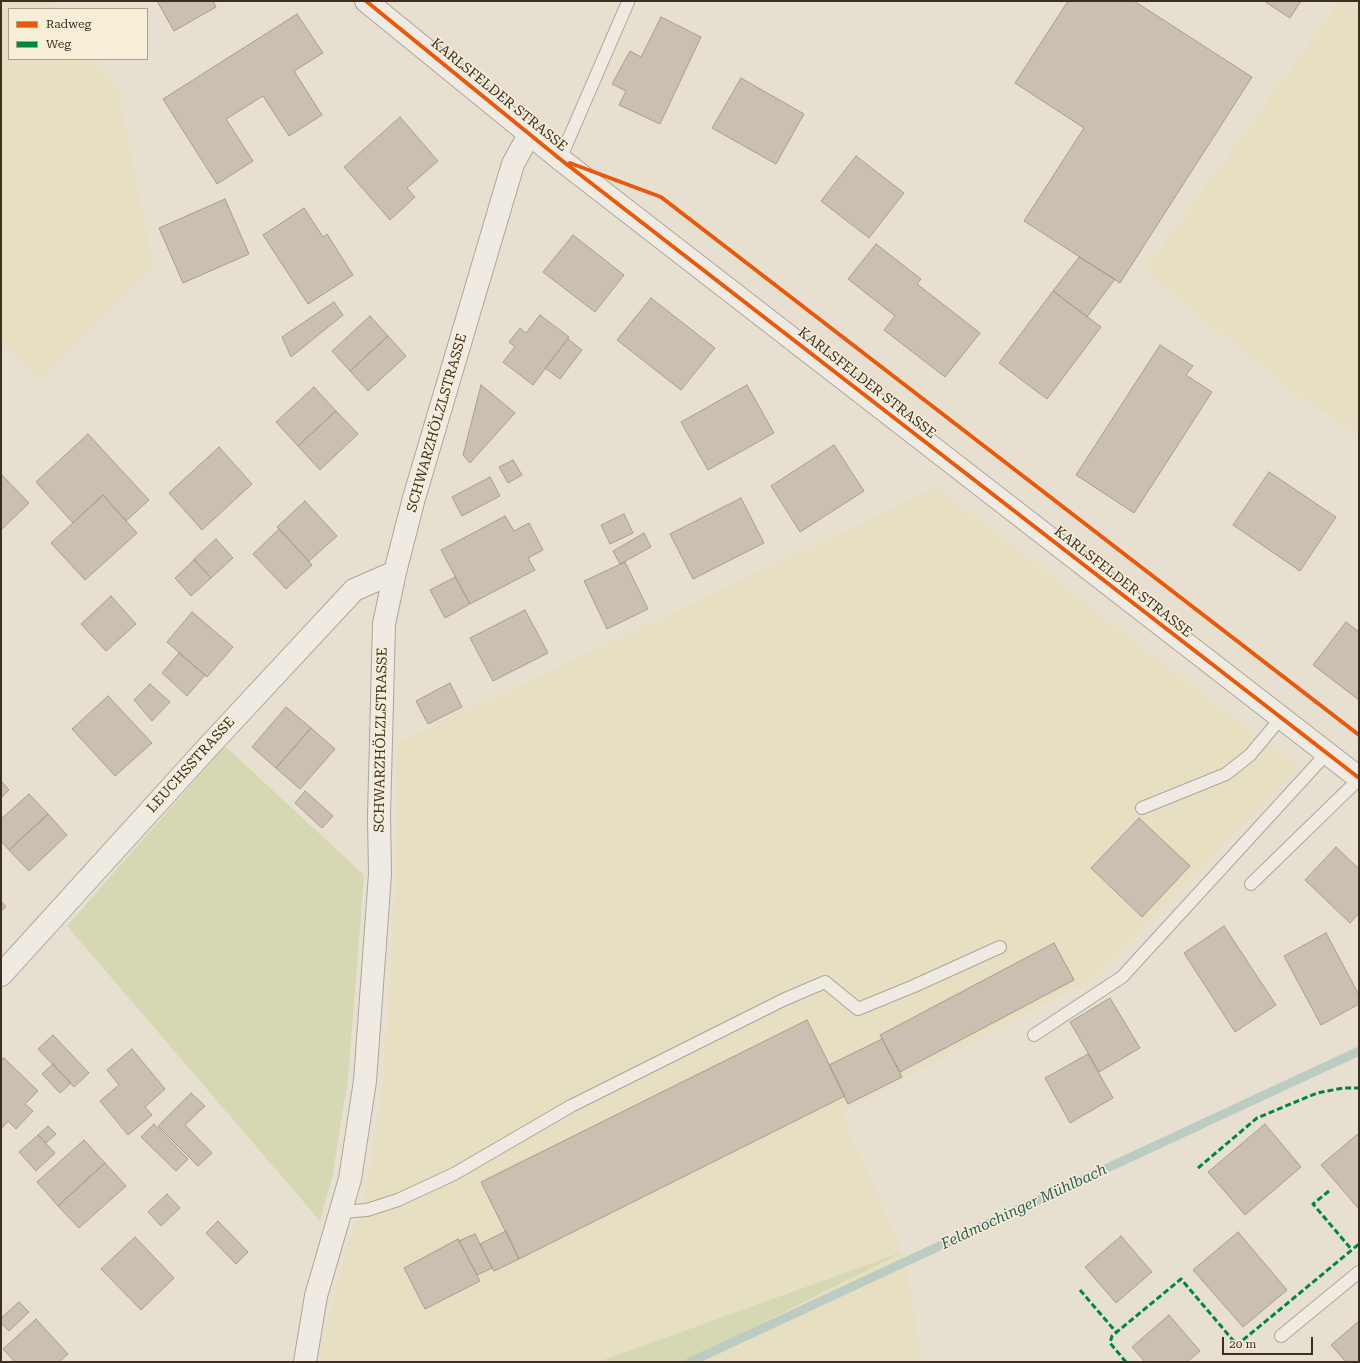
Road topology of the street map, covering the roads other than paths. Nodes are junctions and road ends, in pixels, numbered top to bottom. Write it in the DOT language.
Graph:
graph roads {
  1 [pos="366,1"];
  2 [pos="628,2"];
  3 [pos="530,133"];
  4 [pos="560,159"];
  5 [pos="395,572"];
  6 [pos="1281,718"];
  7 [pos="1327,753"];
  8 [pos="1359,778"];
  9 [pos="1142,808"];
  10 [pos="1250,884"];
  11 [pos="1000,947"];
  12 [pos="1,975"];
  13 [pos="1034,1035"];
  14 [pos="341,1212"];
  15 [pos="1359,1272"];
  16 [pos="1281,1336"];
  17 [pos="305,1362"];
  1 -- 3 [label="street, KARLSFELDER STRASSE"];
  2 -- 4 [label="lane"];
  3 -- 4 [label="street, KARLSFELDER STRASSE"];
  3 -- 5 [label="street, SCHWARZHÖLZLSTRASSE"];
  4 -- 6 [label="street, KARLSFELDER STRASSE"];
  5 -- 12 [label="street, LEUCHSSTRASSE"];
  5 -- 14 [label="street, SCHWARZHÖLZLSTRASSE"];
  6 -- 7 [label="street, KARLSFELDER STRASSE"];
  6 -- 9 [label="lane"];
  7 -- 8 [label="street, KARLSFELDER STRASSE"];
  7 -- 13 [label="lane"];
  8 -- 10 [label="lane"];
  11 -- 14 [label="lane"];
  14 -- 17 [label="street, SCHWARZHÖLZLSTRASSE"];
  15 -- 16 [label="lane"];
}
